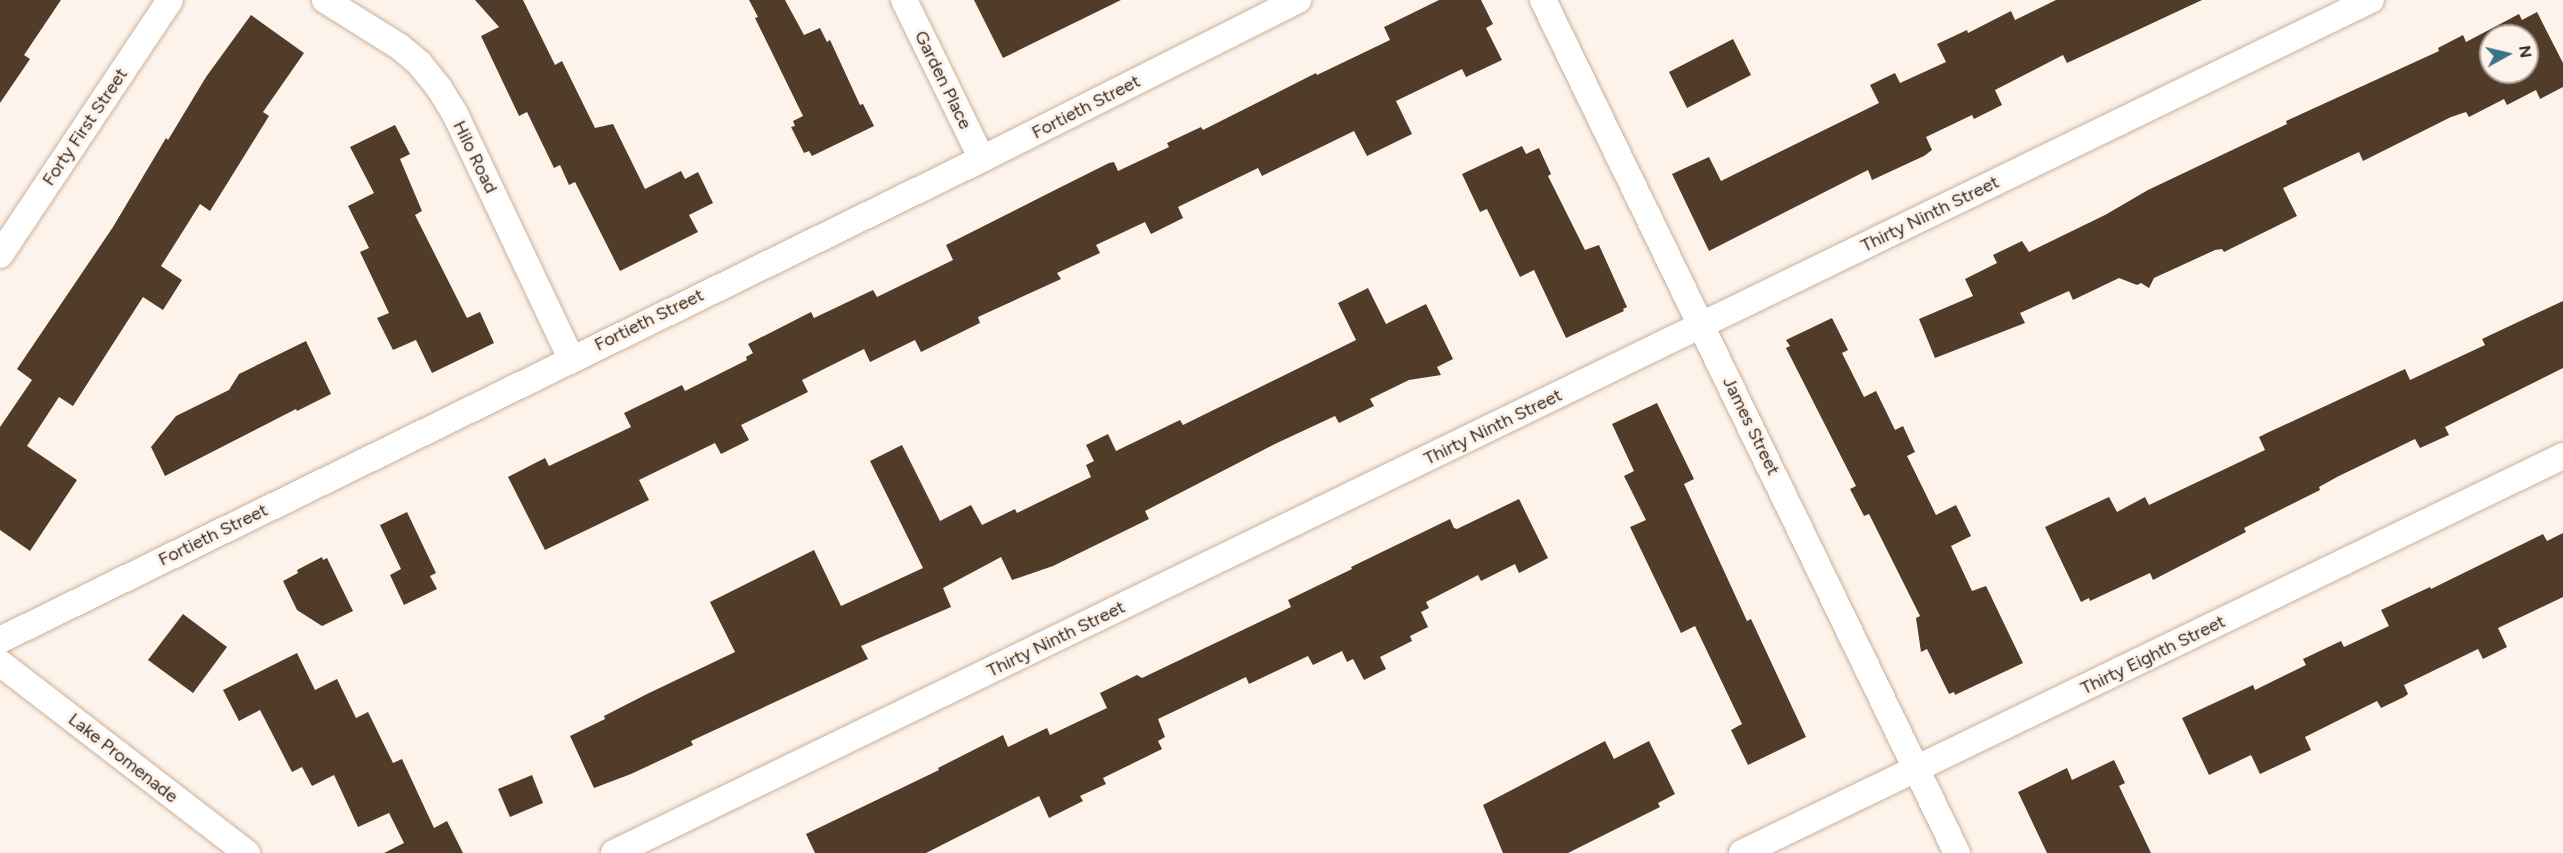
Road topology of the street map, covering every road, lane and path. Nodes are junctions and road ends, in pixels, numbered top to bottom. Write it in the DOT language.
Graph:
graph roads {
  1 [pos="170,0"];
  2 [pos="325,0"];
  3 [pos="904,0"];
  4 [pos="1298,0"];
  5 [pos="1543,0"];
  6 [pos="2371,0"];
  7 [pos="982,159"];
  8 [pos="0,255"];
  9 [pos="1701,326"];
  10 [pos="571,358"];
  11 [pos="2563,456"];
  12 [pos="0,640"];
  13 [pos="0,663"];
  14 [pos="1917,769"];
  15 [pos="247,853"];
  16 [pos="614,853"];
  17 [pos="1742,853"];
  18 [pos="1957,853"];
  1 -- 8 [label="street, Forty First Street"];
  2 -- 10 [label="street, Hilo Road"];
  3 -- 7 [label="street, Garden Place"];
  4 -- 7 [label="street, Fortieth Street"];
  5 -- 9 [label="street, James Street"];
  6 -- 9 [label="street, Thirty Ninth Street"];
  7 -- 10 [label="street, Fortieth Street"];
  9 -- 14 [label="street, James Street"];
  9 -- 16 [label="street, Thirty Ninth Street"];
  10 -- 12 [label="street, Fortieth Street"];
  11 -- 14 [label="street, Thirty Eighth Street"];
  13 -- 15 [label="street, Lake Promenade"];
  14 -- 17 [label="street, Thirty Eighth Street"];
  14 -- 18 [label="street, James Street"];
}
